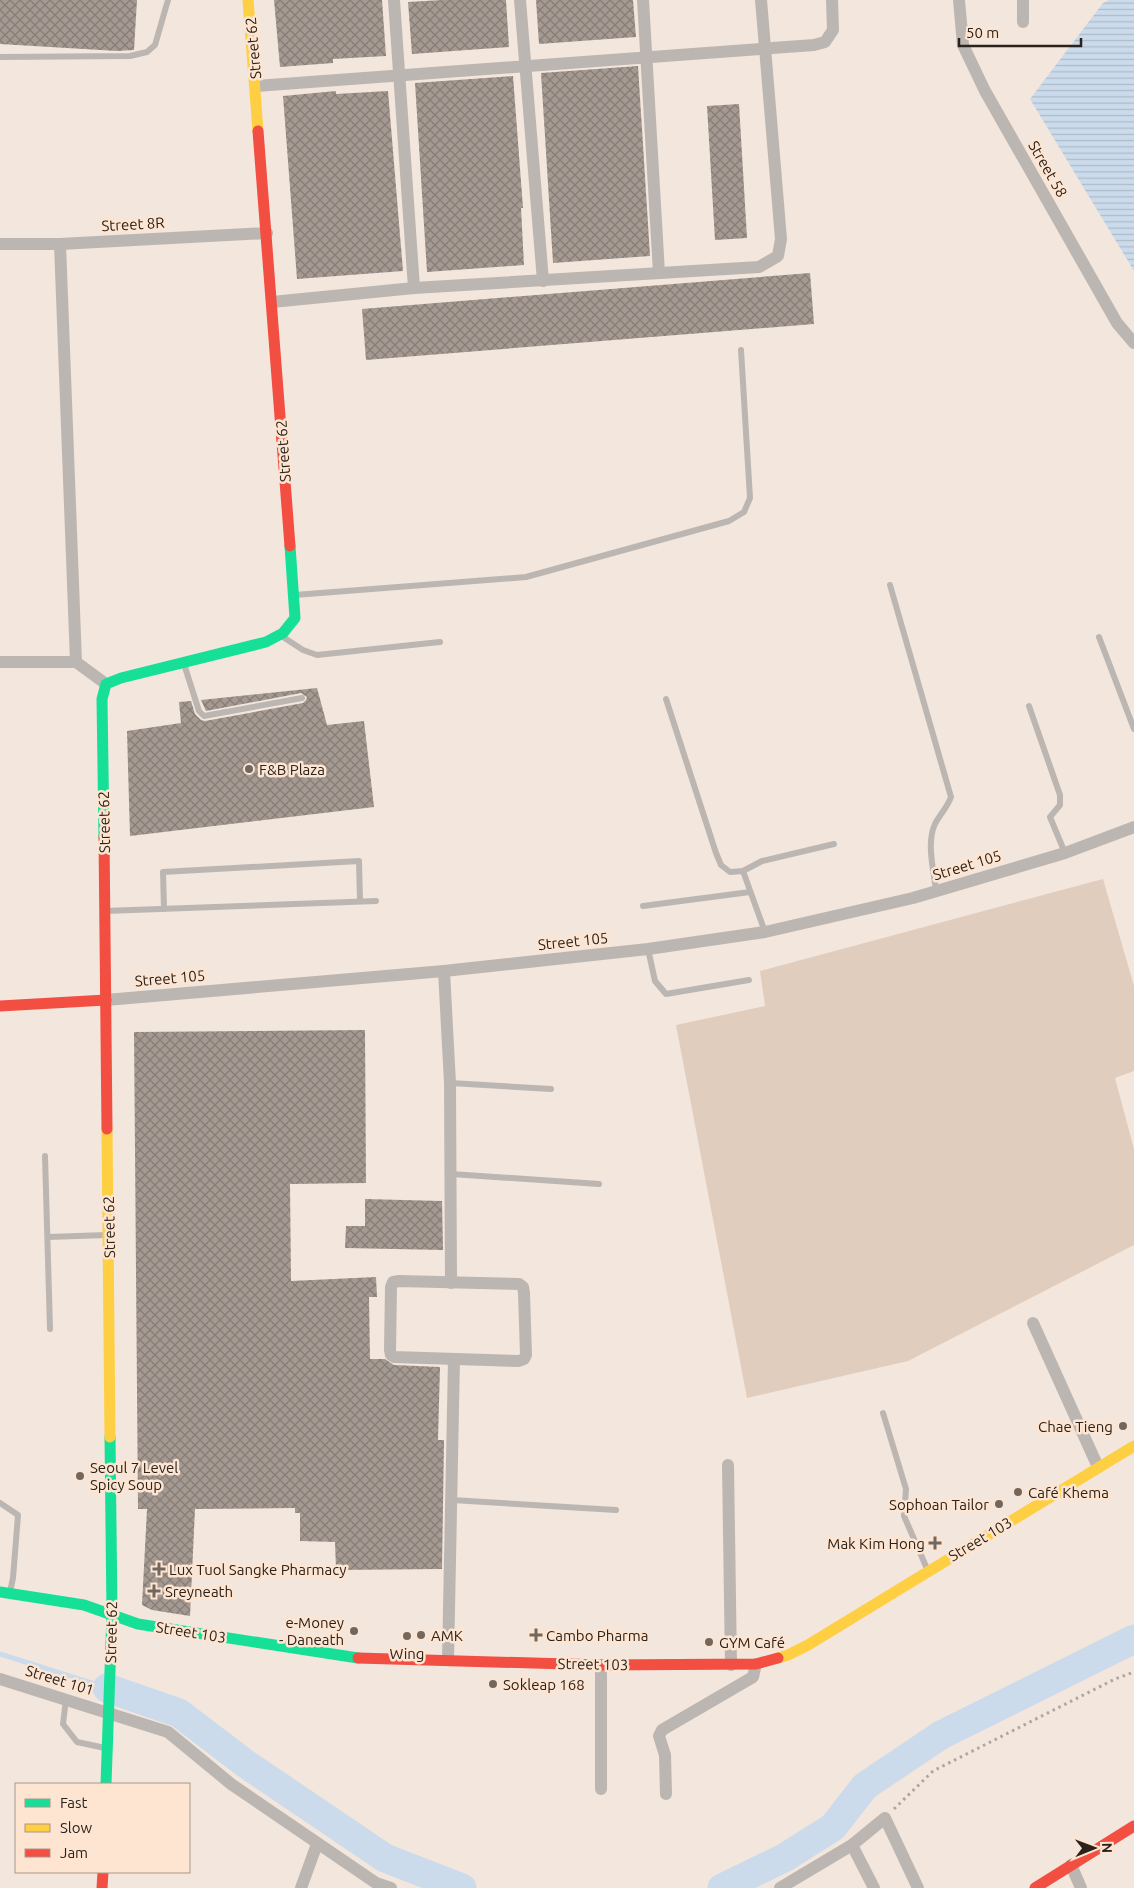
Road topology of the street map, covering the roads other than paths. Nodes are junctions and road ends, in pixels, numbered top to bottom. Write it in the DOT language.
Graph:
graph roads {
  1 [pos="168,0"];
  2 [pos="248,0"];
  3 [pos="394,0"];
  4 [pos="520,0"];
  5 [pos="643,0"];
  6 [pos="761,0"];
  7 [pos="832,0"];
  8 [pos="959,0"];
  9 [pos="1023,0"];
  10 [pos="1024,22"];
  11 [pos="764,50"];
  12 [pos="0,57"];
  13 [pos="646,58"];
  14 [pos="524,66"];
  15 [pos="400,76"];
  16 [pos="256,86"];
  17 [pos="267,233"];
  18 [pos="0,244"];
  19 [pos="60,244"];
  20 [pos="660,273"];
  21 [pos="543,281"];
  22 [pos="414,288"];
  23 [pos="272,302"];
  24 [pos="1134,343"];
  25 [pos="741,350"];
  26 [pos="890,585"];
  27 [pos="293,595"];
  28 [pos="282,636"];
  29 [pos="1099,637"];
  30 [pos="440,642"];
  31 [pos="0,662"];
  32 [pos="76,662"];
  33 [pos="184,662"];
  34 [pos="106,684"];
  35 [pos="302,698"];
  36 [pos="666,699"];
  37 [pos="1029,706"];
  38 [pos="1134,729"];
  39 [pos="1134,827"];
  40 [pos="834,844"];
  41 [pos="1065,853"];
  42 [pos="743,871"];
  43 [pos="936,891"];
  44 [pos="750,892"];
  45 [pos="360,901"];
  46 [pos="376,901"];
  47 [pos="643,906"];
  48 [pos="164,909"];
  49 [pos="105,911"];
  50 [pos="765,932"];
  51 [pos="648,949"];
  52 [pos="444,971"];
  53 [pos="749,980"];
  54 [pos="106,1000"];
  55 [pos="0,1006"];
  56 [pos="450,1084"];
  57 [pos="551,1090"];
  58 [pos="45,1156"];
  59 [pos="452,1174"];
  60 [pos="599,1184"];
  61 [pos="109,1235"];
  62 [pos="48,1237"];
  63 [pos="451,1283"];
  64 [pos="1033,1323"];
  65 [pos="50,1329"];
  66 [pos="454,1359"];
  67 [pos="883,1413"];
  68 [pos="1134,1446"];
  69 [pos="728,1465"];
  70 [pos="1098,1467"];
  71 [pos="452,1500"];
  72 [pos="0,1503"];
  73 [pos="616,1510"];
  74 [pos="928,1571"];
  75 [pos="5,1593"];
  76 [pos="112,1614"];
  77 [pos="448,1660"];
  78 [pos="756,1664"];
  79 [pos="731,1665"];
  80 [pos="601,1666"];
  81 [pos="0,1679"];
  82 [pos="66,1699"];
  83 [pos="110,1713"];
  84 [pos="108,1749"];
  85 [pos="106,1783"];
  86 [pos="601,1789"];
  87 [pos="666,1794"];
  88 [pos="1134,1826"];
  89 [pos="318,1844"];
  90 [pos="852,1845"];
  91 [pos="1071,1864"];
  92 [pos="103,1873"];
  93 [pos="102,1888"];
  94 [pos="301,1888"];
  95 [pos="391,1888"];
  96 [pos="780,1888"];
  97 [pos="874,1888"];
  98 [pos="918,1888"];
  99 [pos="1035,1888"];
  100 [pos="1081,1888"];
  1 -- 12 [label="lane"];
  2 -- 16 [label="street, Street 62"];
  3 -- 15 [label="street"];
  4 -- 14 [label="street"];
  5 -- 13 [label="street"];
  6 -- 11 [label="street"];
  7 -- 11 [label="street"];
  8 -- 24 [label="street, Street 58"];
  9 -- 10 [label="street"];
  11 -- 13 [label="street"];
  11 -- 20 [label="street"];
  13 -- 14 [label="street"];
  13 -- 20 [label="street"];
  14 -- 15 [label="street"];
  14 -- 21 [label="street"];
  15 -- 16 [label="street"];
  15 -- 22 [label="street"];
  16 -- 17 [label="street, Street 62"];
  17 -- 19 [label="street, Street 8R"];
  17 -- 23 [label="street, Street 62"];
  18 -- 19 [label="street, Street 8R"];
  19 -- 32 [label="street"];
  20 -- 21 [label="street"];
  21 -- 22 [label="street"];
  22 -- 23 [label="street"];
  23 -- 27 [label="street, Street 62"];
  25 -- 27 [label="lane"];
  26 -- 43 [label="lane"];
  27 -- 28 [label="street, Street 62"];
  28 -- 30 [label="lane"];
  28 -- 33 [label="street"];
  29 -- 38 [label="lane"];
  31 -- 32 [label="street"];
  32 -- 34 [label="street"];
  33 -- 34 [label="street"];
  33 -- 35 [label="lane"];
  34 -- 49 [label="street, Street 62"];
  36 -- 42 [label="lane"];
  37 -- 41 [label="lane"];
  39 -- 41 [label="street, Street 105"];
  40 -- 42 [label="lane"];
  41 -- 43 [label="street, Street 105"];
  42 -- 44 [label="lane"];
  43 -- 50 [label="street, Street 105"];
  44 -- 47 [label="lane"];
  44 -- 50 [label="lane"];
  45 -- 46 [label="lane"];
  45 -- 48 [label="lane"];
  45 -- 48 [label="lane"];
  48 -- 49 [label="lane"];
  49 -- 54 [label="street, Street 62"];
  50 -- 51 [label="street, Street 105"];
  51 -- 52 [label="street, Street 105"];
  51 -- 53 [label="lane"];
  52 -- 54 [label="street, Street 105"];
  52 -- 56 [label="street"];
  54 -- 55 [label="street, Street 105"];
  54 -- 61 [label="street, Street 62"];
  56 -- 57 [label="lane"];
  56 -- 59 [label="street"];
  58 -- 62 [label="lane"];
  59 -- 60 [label="lane"];
  59 -- 63 [label="street"];
  61 -- 62 [label="lane"];
  61 -- 76 [label="street, Street 62"];
  62 -- 65 [label="lane"];
  63 -- 66 [label="street"];
  63 -- 66 [label="street"];
  64 -- 70 [label="street"];
  66 -- 71 [label="street"];
  67 -- 74 [label="lane"];
  68 -- 70 [label="street, Street 103"];
  69 -- 79 [label="street"];
  70 -- 74 [label="street, Street 103"];
  71 -- 73 [label="lane"];
  71 -- 77 [label="street"];
  72 -- 75 [label="lane"];
  74 -- 78 [label="street, Street 103"];
  75 -- 76 [label="street, Street 103"];
  76 -- 77 [label="street, Street 103"];
  76 -- 83 [label="street, Street 62"];
  77 -- 80 [label="street, Street 103"];
  78 -- 79 [label="street, Street 103"];
  78 -- 87 [label="street"];
  79 -- 80 [label="street, Street 103"];
  80 -- 86 [label="street"];
  81 -- 82 [label="street, Street 101"];
  82 -- 83 [label="street, Street 101"];
  82 -- 84 [label="lane"];
  83 -- 84 [label="street, Street 62"];
  83 -- 89 [label="street, Street 101"];
  84 -- 85 [label="street, Street 62"];
  88 -- 91 [label="street"];
  89 -- 94 [label="street"];
  89 -- 95 [label="street, Street 101"];
  90 -- 96 [label="street"];
  90 -- 97 [label="street"];
  90 -- 98 [label="street"];
  91 -- 99 [label="street"];
  91 -- 100 [label="street"];
  92 -- 93 [label="street"];
}
